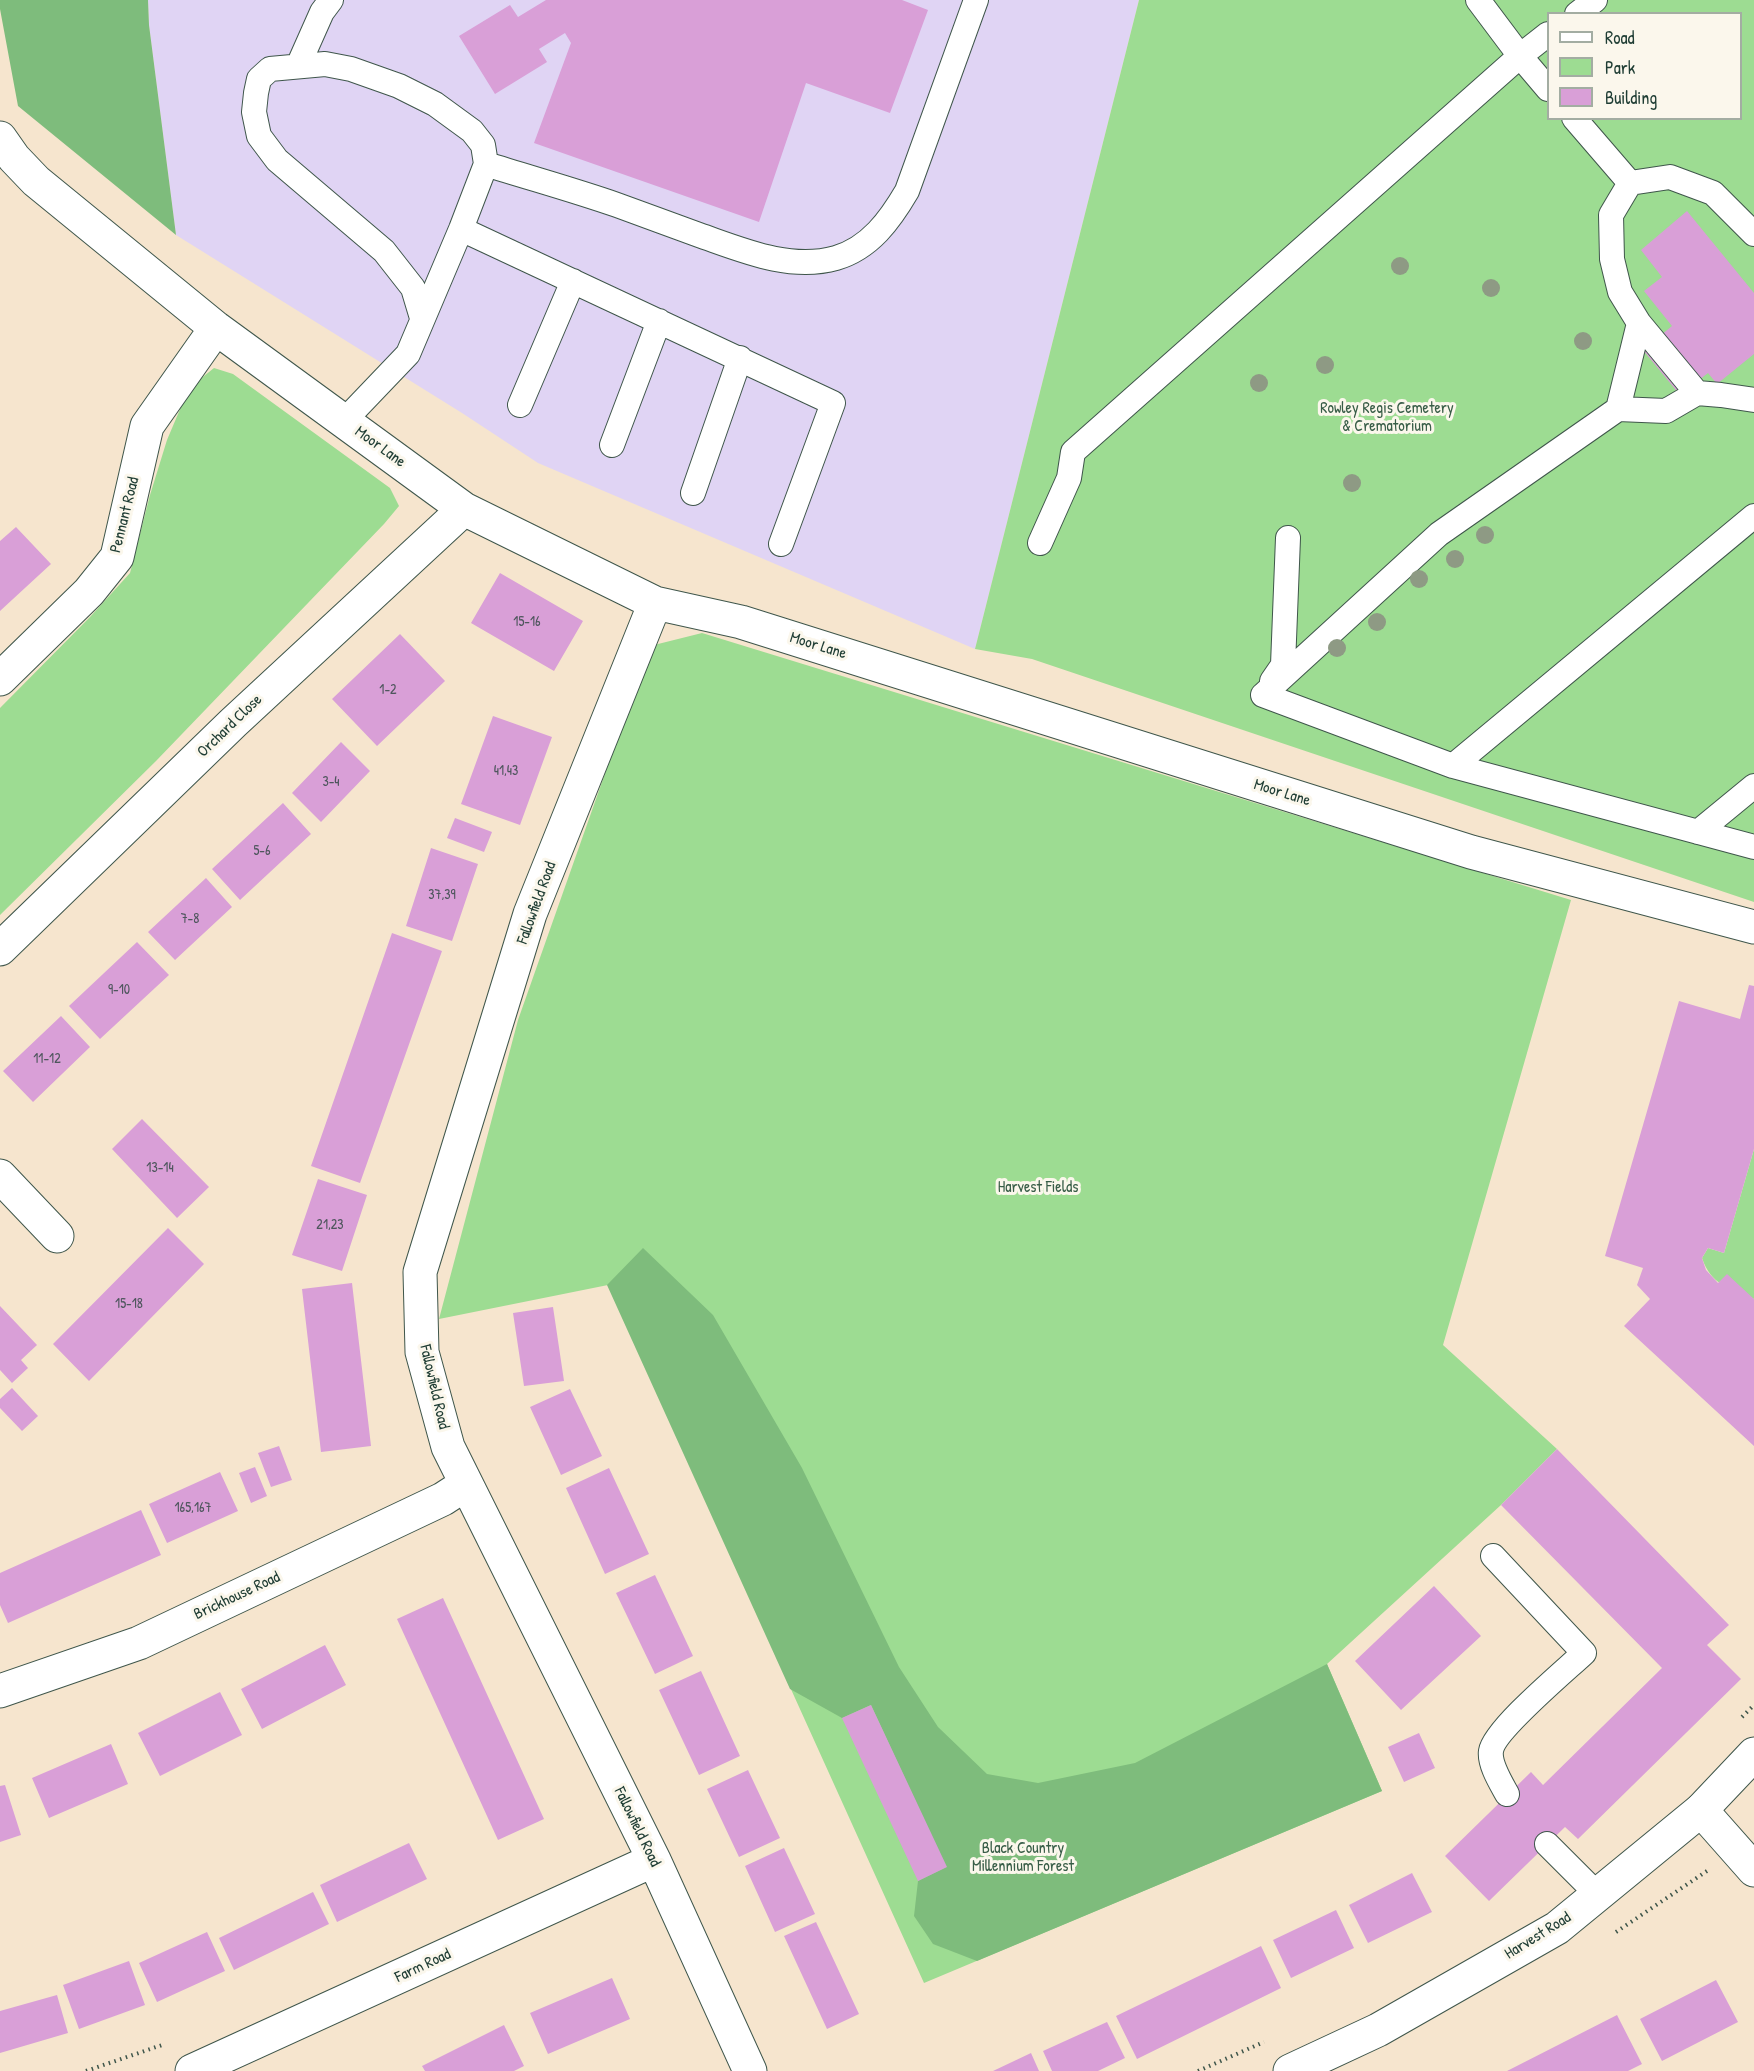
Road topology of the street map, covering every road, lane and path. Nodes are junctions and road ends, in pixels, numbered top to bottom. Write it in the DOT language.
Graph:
graph roads {
  1 [pos="331,0"];
  2 [pos="976,0"];
  3 [pos="1478,0"];
  4 [pos="1595,0"];
  5 [pos="1580,12"];
  6 [pos="1547,35"];
  7 [pos="1520,56"];
  8 [pos="298,66"];
  9 [pos="1547,88"];
  10 [pos="1576,120"];
  11 [pos="0,138"];
  12 [pos="486,164"];
  13 [pos="1630,183"];
  14 [pos="461,229"];
  15 [pos="1754,234"];
  16 [pos="573,281"];
  17 [pos="422,318"];
  18 [pos="659,321"];
  19 [pos="1639,323"];
  20 [pos="216,328"];
  21 [pos="740,358"];
  22 [pos="1697,393"];
  23 [pos="1754,400"];
  24 [pos="520,405"];
  25 [pos="1618,409"];
  26 [pos="344,421"];
  27 [pos="612,445"];
  28 [pos="693,493"];
  29 [pos="464,509"];
  30 [pos="1754,516"];
  31 [pos="1288,538"];
  32 [pos="1040,543"];
  33 [pos="781,544"];
  34 [pos="655,603"];
  35 [pos="0,679"];
  36 [pos="1263,696"];
  37 [pos="1453,766"];
  38 [pos="1754,786"];
  39 [pos="1698,832"];
  40 [pos="1754,847"];
  41 [pos="1754,927"];
  42 [pos="0,949"];
  43 [pos="0,1176"];
  44 [pos="57,1236"];
  45 [pos="466,1484"];
  46 [pos="1493,1556"];
  47 [pos="0,1691"];
  48 [pos="1754,1705"];
  49 [pos="1739,1721"];
  50 [pos="1754,1754"];
  51 [pos="1507,1794"];
  52 [pos="1701,1810"];
  53 [pos="1547,1844"];
  54 [pos="654,1860"];
  55 [pos="1754,1870"];
  56 [pos="1598,1895"];
  57 [pos="1273,2038"];
  58 [pos="192,2071"];
  59 [pos="750,2071"];
  60 [pos="1198,2071"];
  61 [pos="1290,2071"];
  1 -- 8 [label="lane"];
  2 -- 12 [label="lane"];
  3 -- 7 [label="lane"];
  4 -- 5 [label="lane"];
  6 -- 7 [label="lane"];
  7 -- 9 [label="lane"];
  7 -- 32 [label="lane"];
  8 -- 12 [label="lane"];
  8 -- 17 [label="lane"];
  10 -- 13 [label="lane"];
  11 -- 20 [label="street, Moor Lane"];
  12 -- 14 [label="lane"];
  13 -- 15 [label="lane"];
  13 -- 19 [label="lane"];
  14 -- 16 [label="lane"];
  14 -- 17 [label="lane"];
  16 -- 18 [label="lane"];
  16 -- 24 [label="lane"];
  17 -- 26 [label="lane"];
  18 -- 21 [label="lane"];
  18 -- 27 [label="lane"];
  19 -- 22 [label="lane"];
  19 -- 25 [label="lane"];
  20 -- 26 [label="street, Moor Lane"];
  20 -- 35 [label="street, Pennant Road"];
  21 -- 28 [label="lane"];
  21 -- 33 [label="lane"];
  22 -- 23 [label="lane"];
  22 -- 25 [label="lane"];
  25 -- 36 [label="lane"];
  26 -- 29 [label="street, Moor Lane"];
  29 -- 34 [label="street, Moor Lane"];
  29 -- 42 [label="street, Orchard Close"];
  30 -- 37 [label="lane"];
  31 -- 36 [label="lane"];
  34 -- 41 [label="street, Moor Lane"];
  34 -- 45 [label="street, Fallowfield Road"];
  36 -- 37 [label="lane"];
  37 -- 39 [label="lane"];
  38 -- 39 [label="lane"];
  39 -- 40 [label="lane"];
  43 -- 44 [label="street"];
  45 -- 47 [label="street, Brickhouse Road"];
  45 -- 54 [label="street, Fallowfield Road"];
  46 -- 51 [label="lane"];
  48 -- 49 [label="path"];
  50 -- 52 [label="street, Harvest Road"];
  52 -- 55 [label="street"];
  52 -- 56 [label="street, Harvest Road"];
  53 -- 56 [label="lane"];
  54 -- 58 [label="street, Farm Road"];
  54 -- 59 [label="street, Fallowfield Road"];
  56 -- 61 [label="street, Harvest Road"];
  57 -- 60 [label="path"];
}
